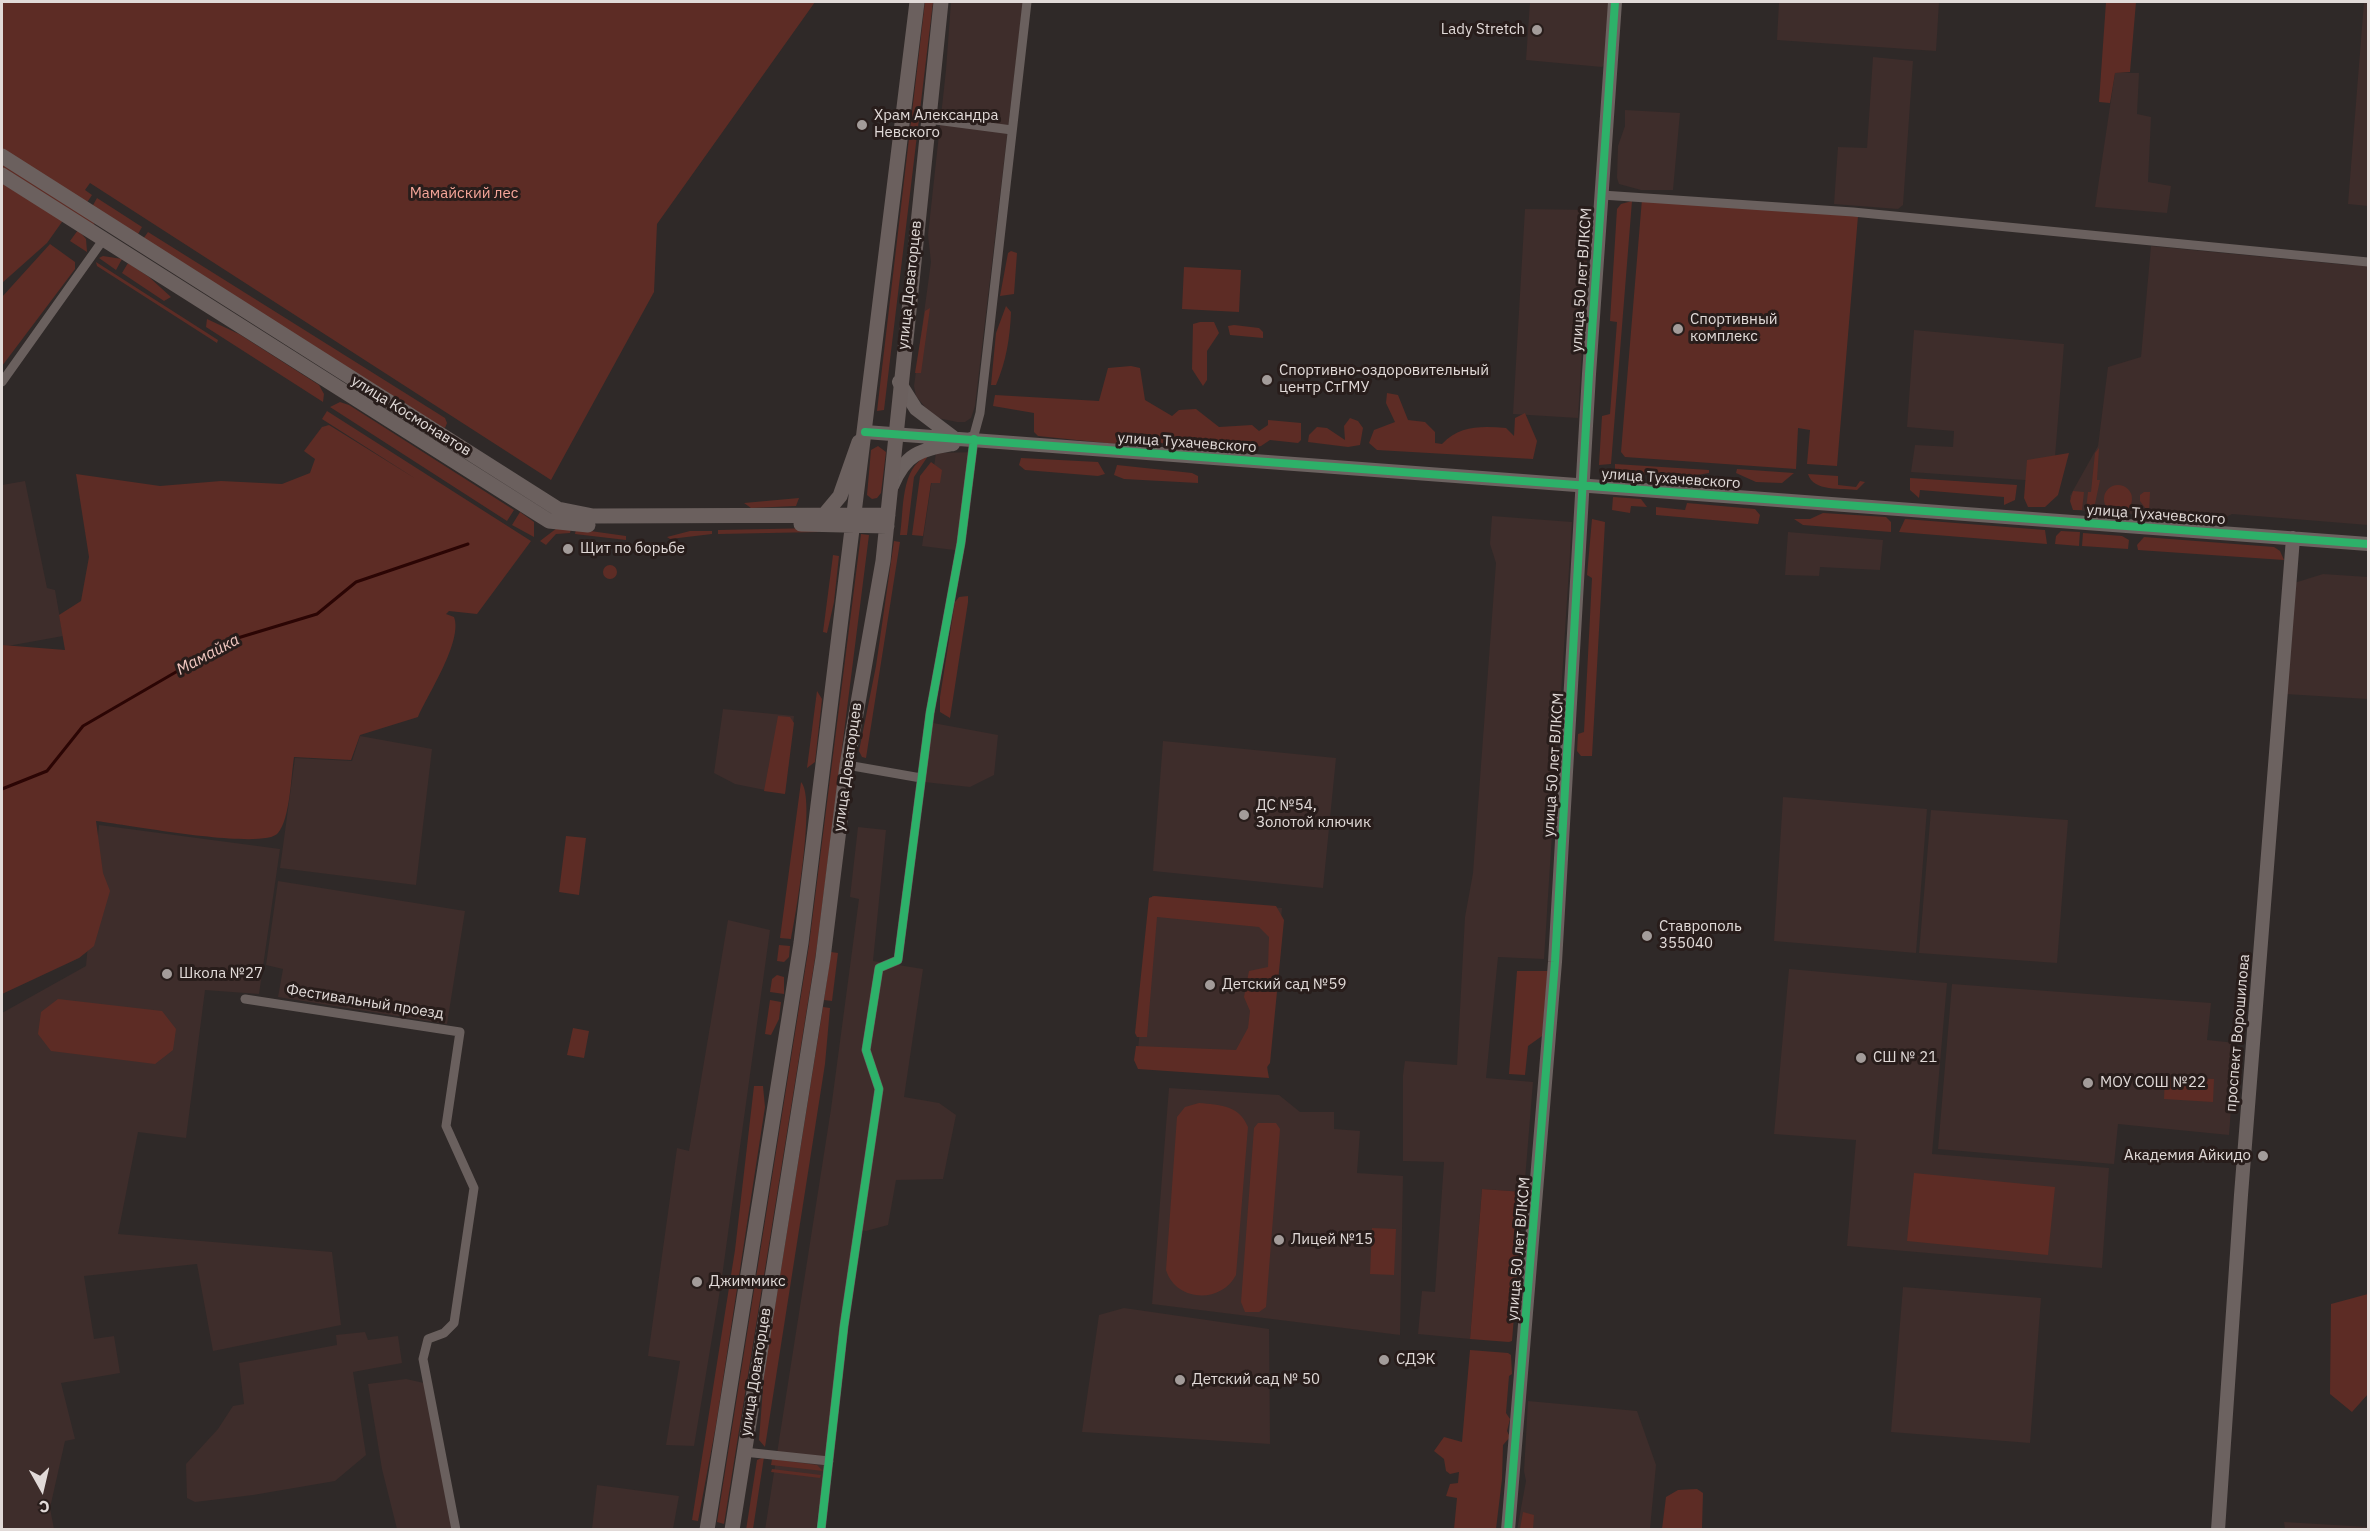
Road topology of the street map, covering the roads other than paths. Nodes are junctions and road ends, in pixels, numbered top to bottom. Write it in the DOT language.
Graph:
graph roads {
  1 [pos="917,2"];
  2 [pos="941,2"];
  3 [pos="1027,2"];
  4 [pos="1615,2"];
  5 [pos="928,118"];
  6 [pos="1012,130"];
  7 [pos="2,156"];
  8 [pos="2,175"];
  9 [pos="1602,195"];
  10 [pos="103,240"];
  11 [pos="2368,262"];
  12 [pos="2,382"];
  13 [pos="900,382"];
  14 [pos="865,432"];
  15 [pos="896,434"];
  16 [pos="964,439"];
  17 [pos="1583,486"];
  18 [pos="892,488"];
  19 [pos="859,518"];
  20 [pos="825,519"];
  21 [pos="888,521"];
  22 [pos="2293,538"];
  23 [pos="2368,544"];
  24 [pos="851,550"];
  25 [pos="847,765"];
  26 [pos="921,778"];
  27 [pos="245,999"];
  28 [pos="744,1452"];
  29 [pos="829,1461"];
  30 [pos="456,1530"];
  31 [pos="707,1530"];
  32 [pos="732,1530"];
  33 [pos="821,1530"];
  34 [pos="1508,1530"];
  35 [pos="2218,1530"];
  1 -- 14 [label="main road, улица Доваторцев"];
  2 -- 5 [label="main road, улица Доваторцев"];
  3 -- 6 [label="street"];
  4 -- 9 [label="street, улица 50 лет ВЛКСМ"];
  5 -- 6 [label="street"];
  5 -- 13 [label="main road, улица Доваторцев"];
  6 -- 16 [label="street"];
  7 -- 20 [label="main road, улица Космонавтов"];
  8 -- 10 [label="main road, улица Космонавтов"];
  9 -- 11 [label="street"];
  9 -- 17 [label="street, улица 50 лет ВЛКСМ"];
  10 -- 12 [label="street"];
  10 -- 20 [label="main road, улица Космонавтов"];
  13 -- 15 [label="main road, улица Доваторцев"];
  13 -- 16 [label="street"];
  14 -- 15 [label="street, улица Тухачевского"];
  14 -- 19 [label="main road, улица Доваторцев"];
  14 -- 20 [label="main road"];
  15 -- 16 [label="street, улица Тухачевского"];
  15 -- 18 [label="main road, улица Доваторцев"];
  16 -- 17 [label="street, улица Тухачевского"];
  16 -- 18 [label="street"];
  16 -- 26 [label="street"];
  17 -- 22 [label="street, улица Тухачевского"];
  17 -- 34 [label="street, улица 50 лет ВЛКСМ"];
  18 -- 21 [label="main road, улица Доваторцев"];
  19 -- 20 [label="main road"];
  19 -- 21 [label="main road"];
  19 -- 24 [label="main road, улица Доваторцев"];
  20 -- 24 [label="main road"];
  21 -- 25 [label="main road, улица Доваторцев"];
  22 -- 23 [label="street, улица Тухачевского"];
  22 -- 35 [label="street, проспект Ворошилова"];
  24 -- 31 [label="main road, улица Доваторцев"];
  25 -- 26 [label="street"];
  25 -- 28 [label="main road, улица Доваторцев"];
  26 -- 29 [label="street"];
  27 -- 30 [label="street, Фестивальный проезд"];
  28 -- 29 [label="street"];
  28 -- 32 [label="main road, улица Доваторцев"];
  29 -- 33 [label="street"];
}
